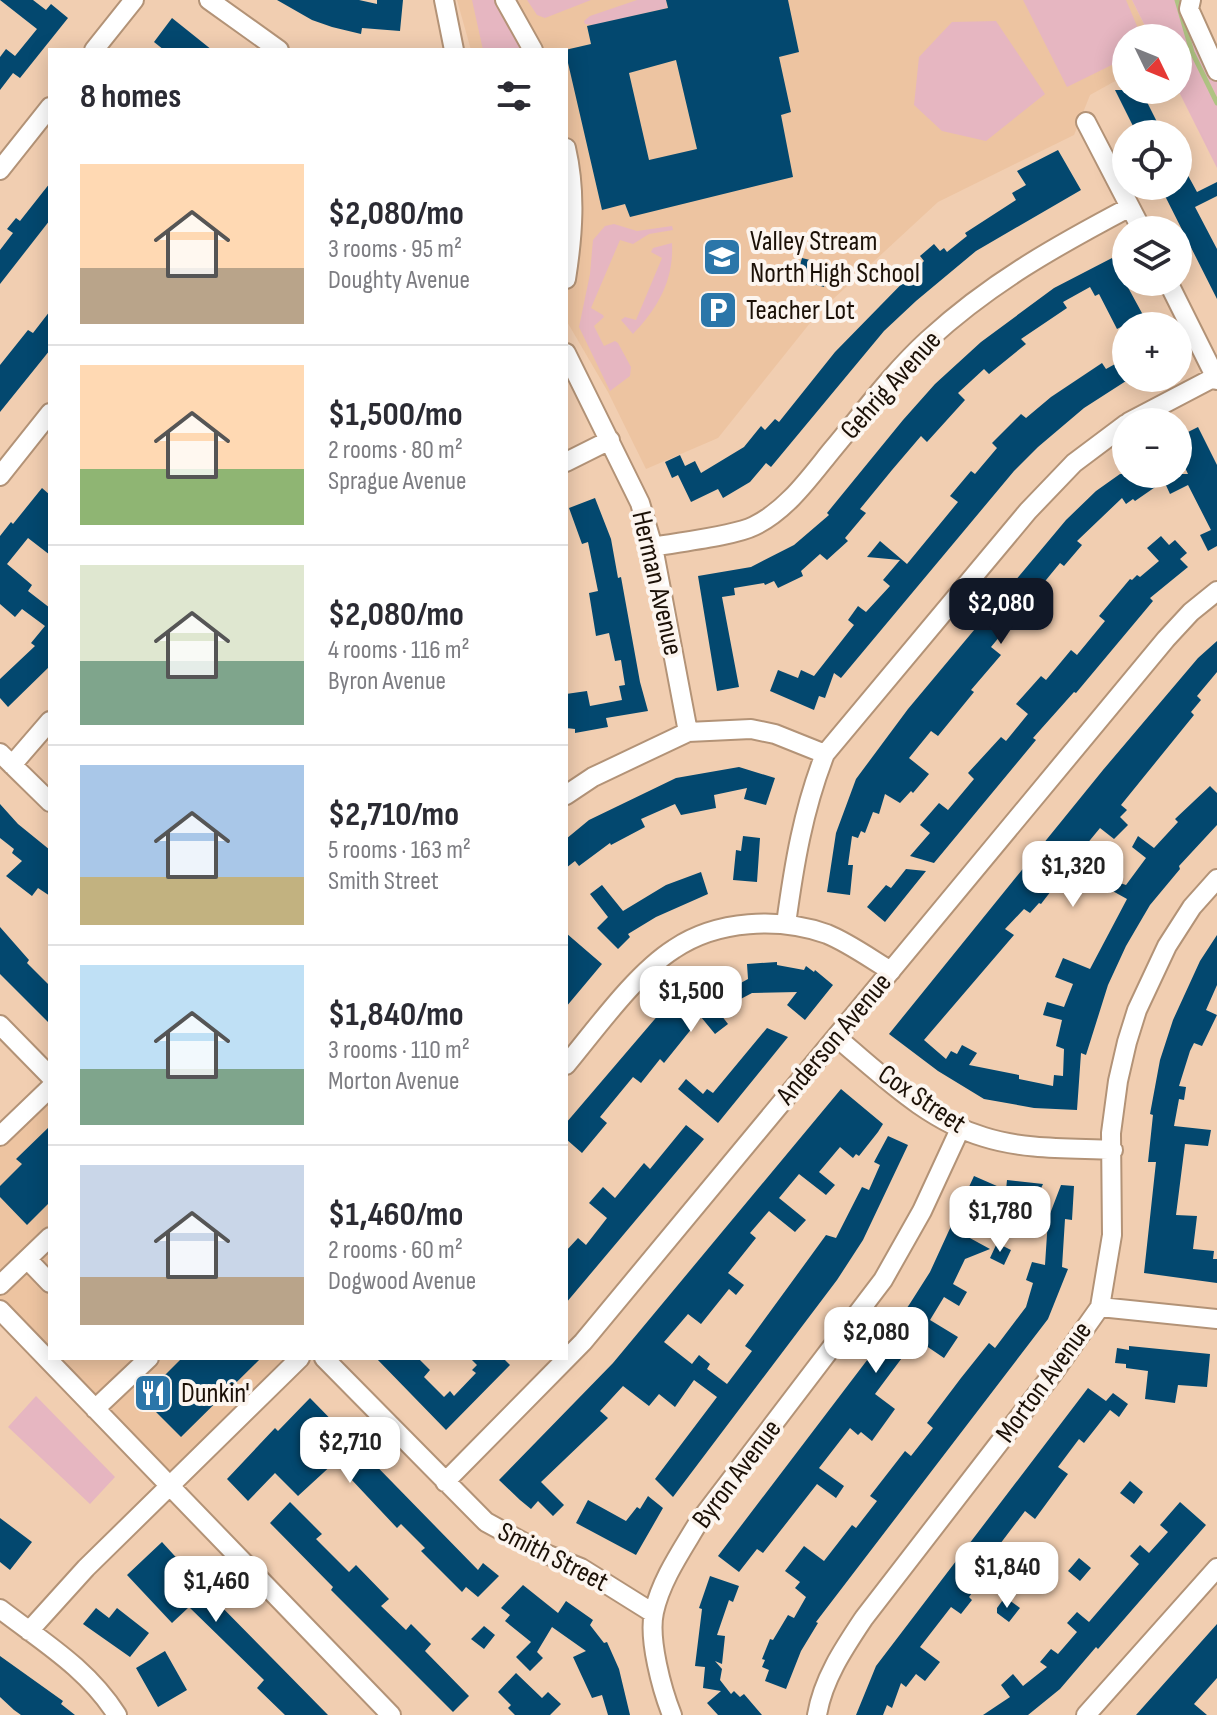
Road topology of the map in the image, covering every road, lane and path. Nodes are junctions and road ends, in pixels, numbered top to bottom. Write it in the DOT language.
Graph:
graph roads {
  1 [pos="209,0"];
  2 [pos="444,0"];
  3 [pos="505,0"];
  4 [pos="1191,0"];
  5 [pos="124,3"];
  6 [pos="95,48"];
  7 [pos="276,48"];
  8 [pos="454,48"];
  9 [pos="532,48"];
  10 [pos="1217,71"];
  11 [pos="48,110"];
  12 [pos="1086,122"];
  13 [pos="568,156"];
  14 [pos="0,170"];
  15 [pos="1130,207"];
  16 [pos="1135,216"];
  17 [pos="568,266"];
  18 [pos="1175,296"];
  19 [pos="568,357"];
  20 [pos="1216,378"];
  21 [pos="1157,408"];
  22 [pos="48,416"];
  23 [pos="1112,434"];
  24 [pos="610,440"];
  25 [pos="568,461"];
  26 [pos="0,476"];
  27 [pos="653,547"];
  28 [pos="1217,591"];
  29 [pos="48,723"];
  30 [pos="688,732"];
  31 [pos="825,754"];
  32 [pos="6,759"];
  33 [pos="568,794"];
  34 [pos="48,800"];
  35 [pos="1217,879"];
  36 [pos="786,924"];
  37 [pos="891,971"];
  38 [pos="0,1025"];
  39 [pos="836,1037"];
  40 [pos="568,1063"];
  41 [pos="48,1074"];
  42 [pos="48,1090"];
  43 [pos="960,1129"];
  44 [pos="0,1136"];
  45 [pos="1113,1150"];
  46 [pos="48,1239"];
  47 [pos="27,1259"];
  48 [pos="48,1281"];
  49 [pos="0,1285"];
  50 [pos="1100,1307"];
  51 [pos="0,1310"];
  52 [pos="1217,1319"];
  53 [pos="568,1357"];
  54 [pos="298,1360"];
  55 [pos="326,1360"];
  56 [pos="565,1360"];
  57 [pos="137,1362"];
  58 [pos="95,1409"];
  59 [pos="445,1482"];
  60 [pos="170,1486"];
  61 [pos="1217,1568"];
  62 [pos="0,1609"];
  63 [pos="653,1613"];
  64 [pos="29,1631"];
  65 [pos="117,1715"];
  66 [pos="391,1715"];
  67 [pos="672,1715"];
  68 [pos="817,1715"];
  69 [pos="1086,1715"];
  1 -- 7 [label="street"];
  2 -- 8 [label="street"];
  3 -- 9 [label="street"];
  4 -- 10 [label="street"];
  5 -- 6 [label="street"];
  11 -- 14 [label="street"];
  12 -- 15 [label="street"];
  13 -- 17 [label="street"];
  15 -- 16 [label="street"];
  15 -- 27 [label="street, Gehrig Avenue"];
  18 -- 20 [label="street"];
  19 -- 24 [label="street, Herman Avenue"];
  20 -- 21 [label="street"];
  22 -- 26 [label="street"];
  23 -- 31 [label="street"];
  24 -- 25 [label="street"];
  24 -- 27 [label="street, Herman Avenue"];
  27 -- 30 [label="street, Herman Avenue"];
  28 -- 37 [label="street, Anderson Avenue"];
  29 -- 32 [label="street"];
  30 -- 31 [label="street"];
  30 -- 33 [label="street"];
  31 -- 36 [label="street"];
  32 -- 34 [label="street"];
  35 -- 45 [label="street, Morton Avenue"];
  36 -- 37 [label="street"];
  36 -- 40 [label="street"];
  37 -- 39 [label="street, Anderson Avenue"];
  38 -- 41 [label="street"];
  39 -- 43 [label="street, Cox Street"];
  39 -- 53 [label="street, Anderson Avenue"];
  42 -- 44 [label="street"];
  43 -- 45 [label="street, Cox Street"];
  43 -- 63 [label="street, Byron Avenue"];
  45 -- 50 [label="street, Morton Avenue"];
  46 -- 47 [label="street"];
  47 -- 48 [label="street"];
  47 -- 49 [label="street"];
  50 -- 52 [label="street"];
  50 -- 68 [label="street, Morton Avenue"];
  51 -- 58 [label="street"];
  54 -- 60 [label="street"];
  55 -- 59 [label="street, Smith Street"];
  56 -- 59 [label="street, Anderson Avenue"];
  57 -- 58 [label="street"];
  58 -- 60 [label="street"];
  59 -- 63 [label="street, Smith Street"];
  60 -- 64 [label="street"];
  60 -- 66 [label="street"];
  61 -- 69 [label="street"];
  62 -- 64 [label="street"];
  63 -- 67 [label="street, Byron Avenue"];
  64 -- 65 [label="street"];
}
